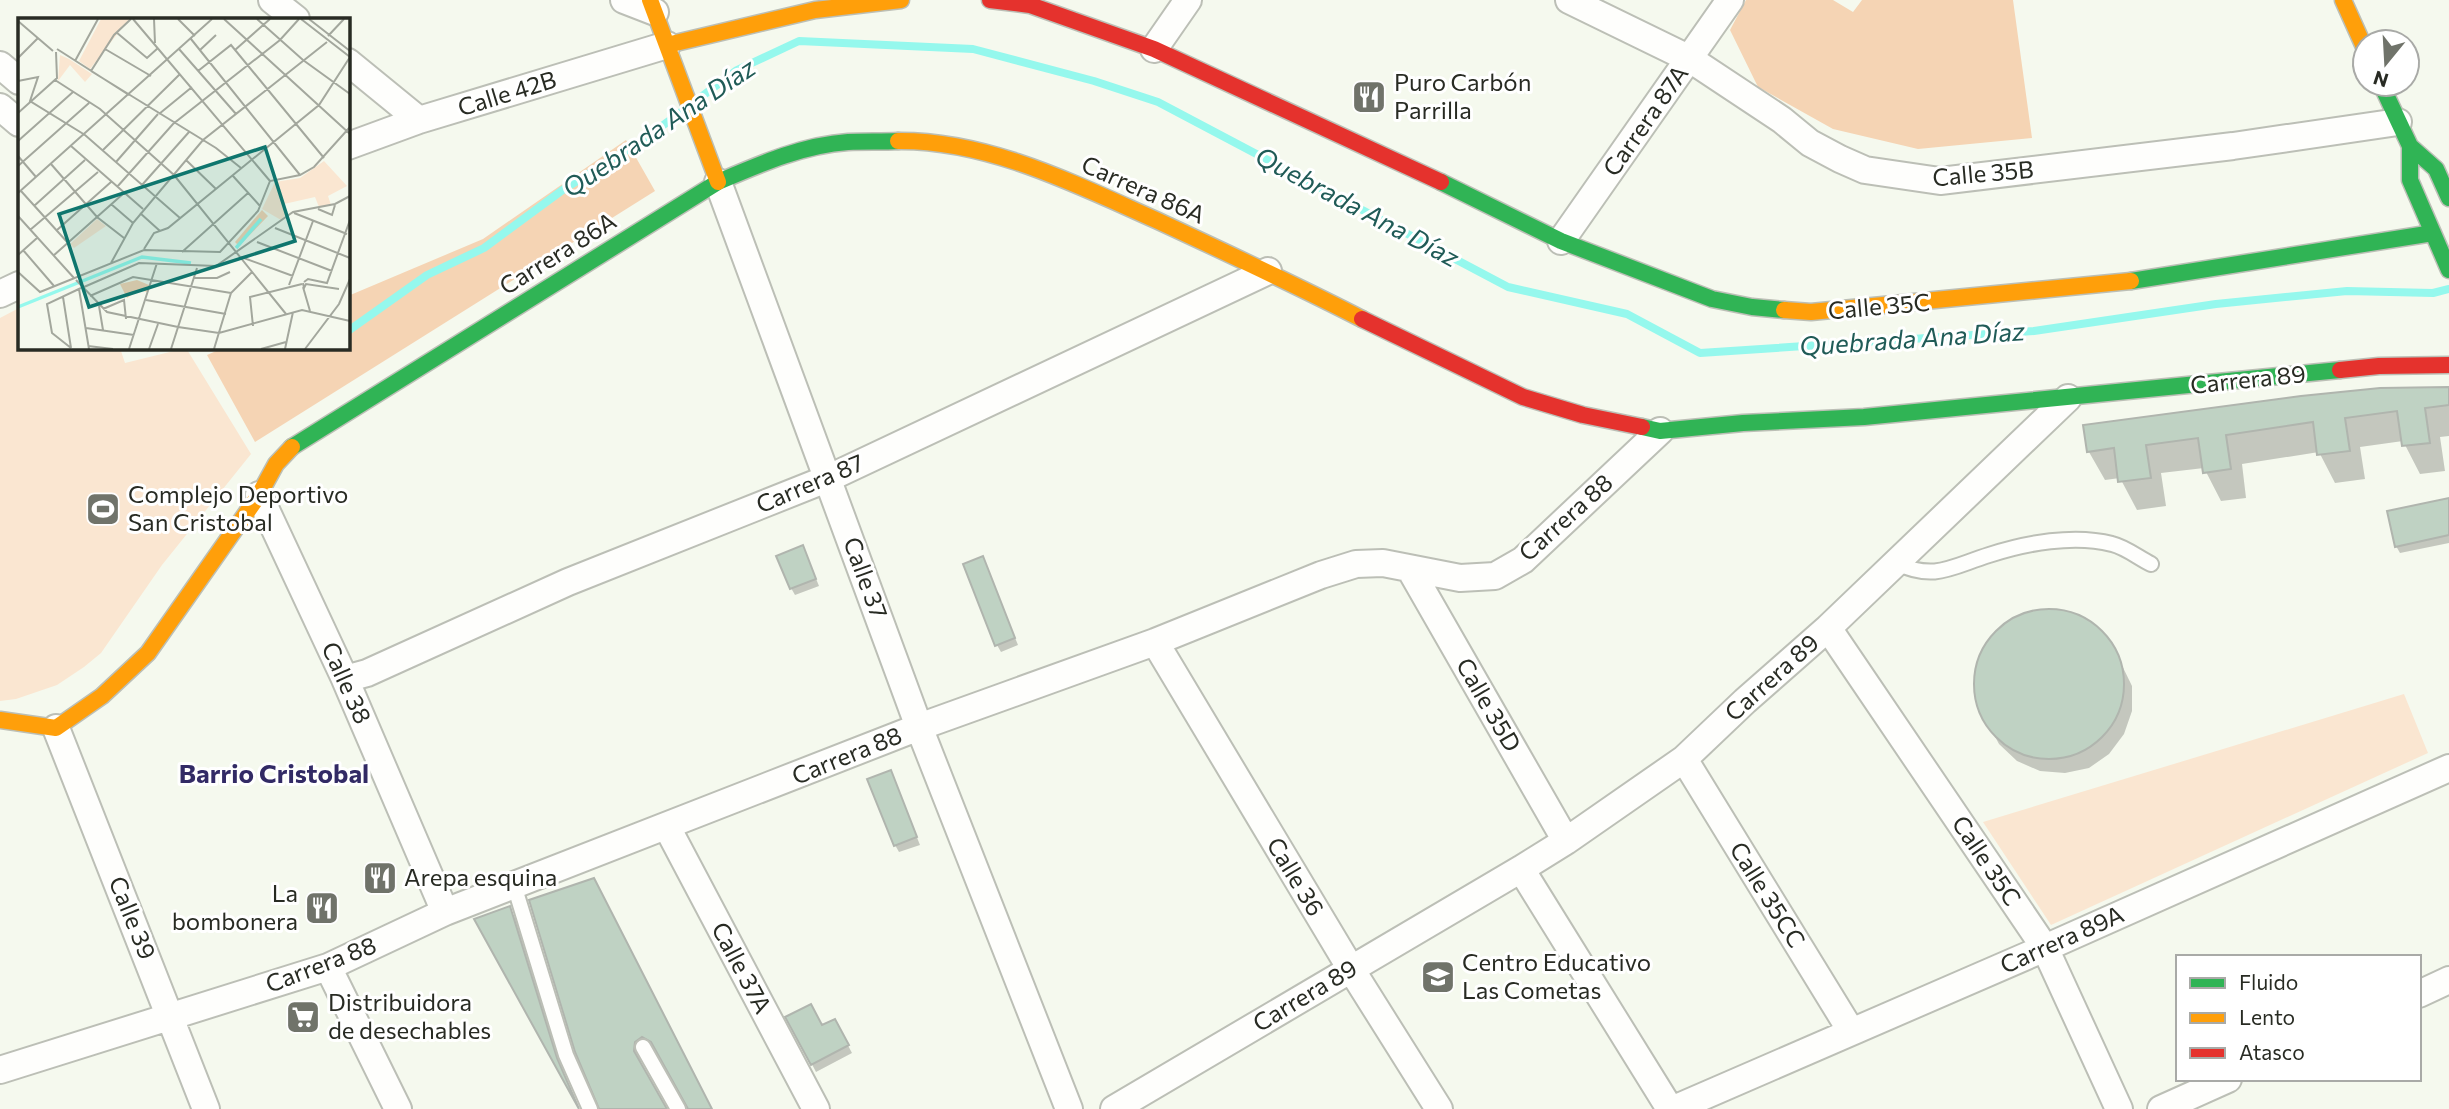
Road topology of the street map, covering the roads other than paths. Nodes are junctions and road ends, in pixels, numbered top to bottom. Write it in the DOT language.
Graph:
graph roads {
  1 [pos="272,0"];
  2 [pos="624,0"];
  3 [pos="901,0"];
  4 [pos="990,0"];
  5 [pos="1188,0"];
  6 [pos="1569,0"];
  7 [pos="1730,0"];
  8 [pos="2343,0"];
  9 [pos="653,6"];
  10 [pos="295,18"];
  11 [pos="2356,28"];
  12 [pos="1154,49"];
  13 [pos="671,56"];
  14 [pos="1690,59"];
  15 [pos="350,64"];
  16 [pos="0,65"];
  17 [pos="18,80"];
  18 [pos="2387,98"];
  19 [pos="0,107"];
  20 [pos="419,120"];
  21 [pos="18,121"];
  22 [pos="2404,134"];
  23 [pos="350,145"];
  24 [pos="719,182"];
  25 [pos="2449,198"];
  26 [pos="2433,233"];
  27 [pos="1561,241"];
  28 [pos="2449,270"];
  29 [pos="1268,271"];
  30 [pos="18,285"];
  31 [pos="0,294"];
  32 [pos="2449,365"];
  33 [pos="2068,398"];
  34 [pos="1660,431"];
  35 [pos="828,478"];
  36 [pos="259,495"];
  37 [pos="1896,563"];
  38 [pos="2151,564"];
  39 [pos="1410,569"];
  40 [pos="1828,628"];
  41 [pos="1155,642"];
  42 [pos="345,680"];
  43 [pos="0,720"];
  44 [pos="919,727"];
  45 [pos="56,728"];
  46 [pos="1684,759"];
  47 [pos="2449,768"];
  48 [pos="667,827"];
  49 [pos="1566,841"];
  50 [pos="1521,869"];
  51 [pos="514,885"];
  52 [pos="445,912"];
  53 [pos="2045,948"];
  54 [pos="328,967"];
  55 [pos="1350,969"];
  56 [pos="2449,980"];
  57 [pos="2421,993"];
  58 [pos="171,1017"];
  59 [pos="1851,1031"];
  60 [pos="643,1047"];
  61 [pos="0,1070"];
  62 [pos="2224,1081"];
  63 [pos="206,1109"];
  64 [pos="398,1109"];
  65 [pos="590,1109"];
  66 [pos="678,1109"];
  67 [pos="816,1109"];
  68 [pos="1069,1109"];
  69 [pos="1114,1109"];
  70 [pos="1439,1109"];
  71 [pos="1672,1109"];
  72 [pos="2119,1109"];
  73 [pos="2161,1109"];
  1 -- 10 [label="street"];
  2 -- 9 [label="street"];
  3 -- 13 [label="street"];
  4 -- 12 [label="street"];
  5 -- 12 [label="street"];
  6 -- 14 [label="street, Calle 35B"];
  7 -- 14 [label="street, Carrera 87A"];
  8 -- 11 [label="street"];
  9 -- 13 [label="street, Calle 37"];
  12 -- 27 [label="street, Calle 35C"];
  13 -- 20 [label="street, Calle 42B"];
  13 -- 24 [label="street, Calle 37"];
  14 -- 22 [label="street, Calle 35B"];
  14 -- 27 [label="street, Carrera 87A"];
  15 -- 20 [label="street"];
  16 -- 17 [label="street"];
  18 -- 22 [label="street"];
  19 -- 21 [label="street"];
  20 -- 23 [label="street, Calle 42B"];
  22 -- 25 [label="street"];
  22 -- 26 [label="street"];
  24 -- 29 [label="street, Carrera 86A"];
  24 -- 35 [label="street, Calle 37"];
  24 -- 36 [label="street, Carrera 86A"];
  26 -- 27 [label="street, Calle 35C"];
  26 -- 28 [label="street"];
  29 -- 34 [label="street"];
  29 -- 35 [label="street, Carrera 87"];
  30 -- 31 [label="street"];
  32 -- 33 [label="street, Carrera 89"];
  33 -- 34 [label="street"];
  33 -- 37 [label="street, Carrera 89"];
  34 -- 39 [label="street, Carrera 88"];
  35 -- 42 [label="street, Carrera 87"];
  35 -- 44 [label="street, Calle 37"];
  36 -- 42 [label="street, Calle 38"];
  36 -- 45 [label="street, Carrera 86A"];
  37 -- 38 [label="lane"];
  37 -- 40 [label="street, Carrera 89"];
  39 -- 41 [label="street, Carrera 88"];
  39 -- 49 [label="street, Calle 35D"];
  40 -- 46 [label="street, Carrera 89"];
  40 -- 53 [label="street, Calle 35C"];
  41 -- 44 [label="street, Carrera 88"];
  41 -- 55 [label="street, Calle 36"];
  42 -- 52 [label="street, Calle 38"];
  43 -- 45 [label="street"];
  44 -- 48 [label="street, Carrera 88"];
  44 -- 68 [label="street, Calle 37"];
  45 -- 58 [label="street, Calle 39"];
  46 -- 49 [label="street, Carrera 89"];
  46 -- 59 [label="street, Calle 35CC"];
  47 -- 53 [label="street, Carrera 89A"];
  48 -- 51 [label="street, Carrera 88"];
  48 -- 67 [label="street, Calle 37A"];
  49 -- 50 [label="street, Carrera 89"];
  50 -- 55 [label="street, Carrera 89"];
  50 -- 71 [label="street"];
  51 -- 52 [label="street, Carrera 88"];
  51 -- 65 [label="lane"];
  52 -- 54 [label="street, Carrera 88"];
  53 -- 59 [label="street, Carrera 89A"];
  53 -- 72 [label="street, Calle 35C"];
  54 -- 58 [label="street, Carrera 88"];
  54 -- 64 [label="street"];
  55 -- 69 [label="street, Carrera 89"];
  55 -- 70 [label="street, Calle 36"];
  56 -- 57 [label="street"];
  58 -- 61 [label="street, Carrera 88"];
  58 -- 63 [label="street, Calle 39"];
  59 -- 71 [label="street, Carrera 89A"];
  60 -- 66 [label="lane"];
  62 -- 73 [label="street"];
}
